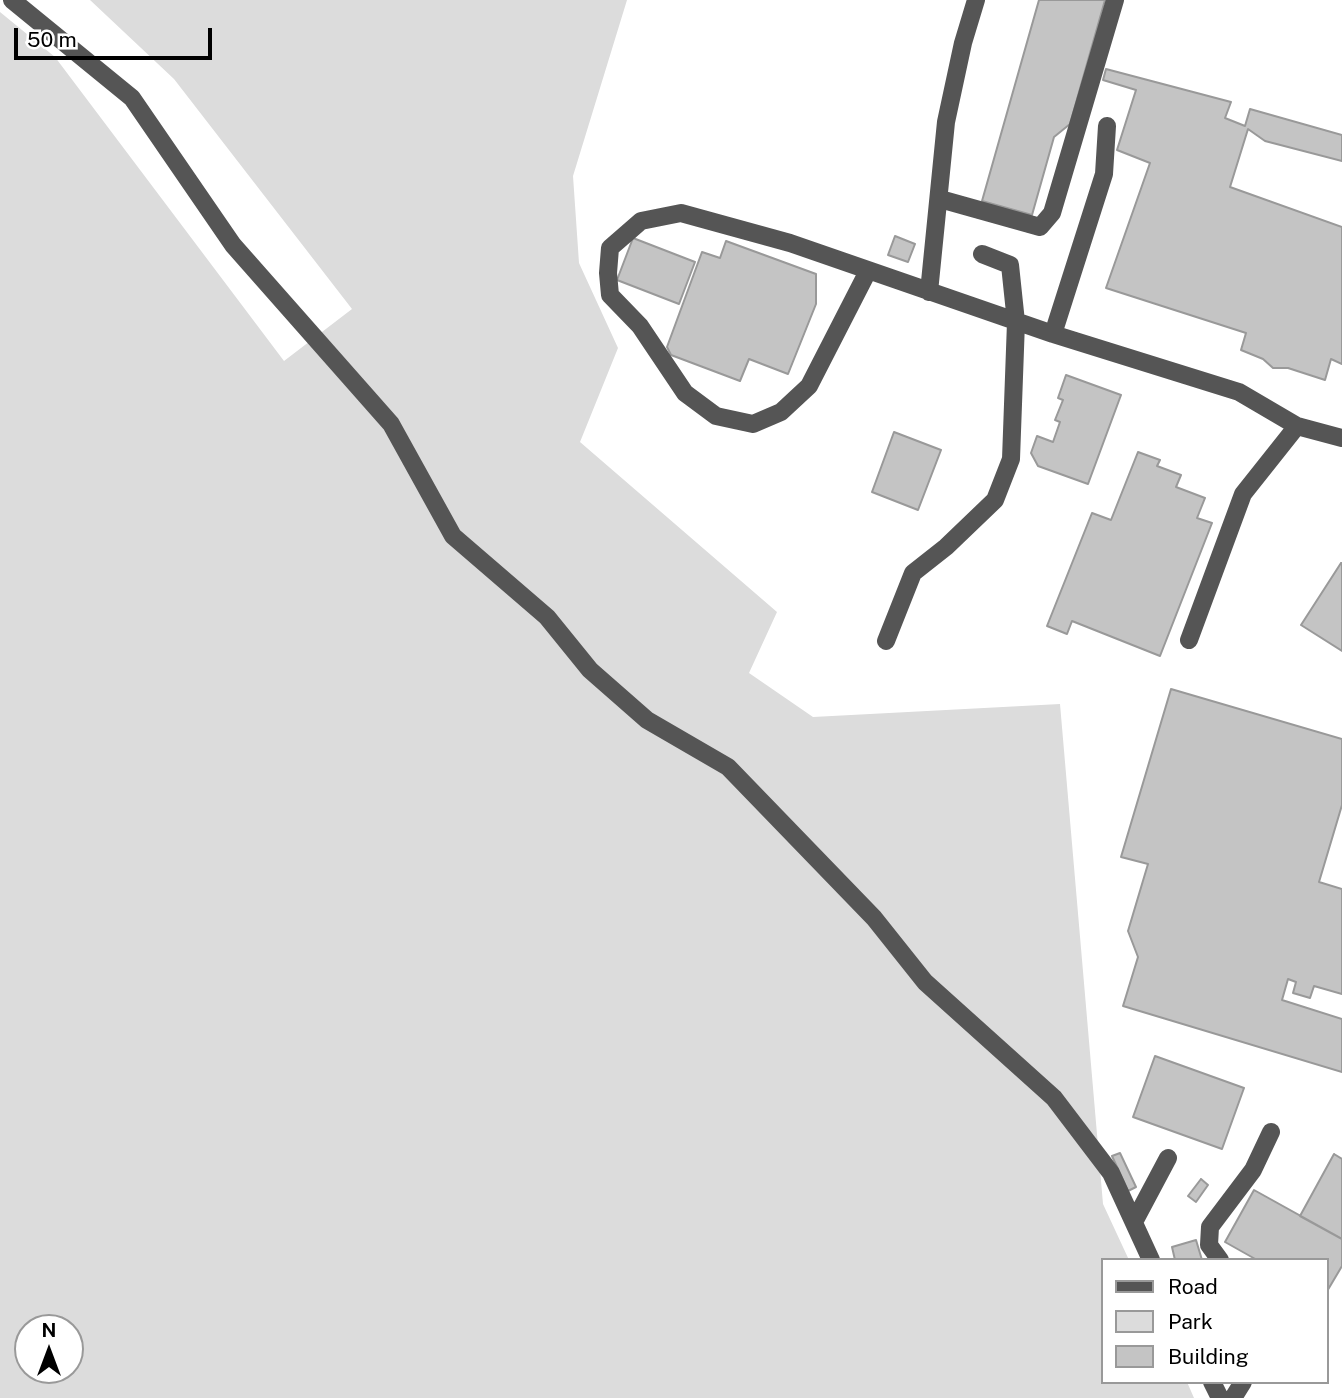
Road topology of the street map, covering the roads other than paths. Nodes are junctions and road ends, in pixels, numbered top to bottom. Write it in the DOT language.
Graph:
graph roads {
  1 [pos="12,0"];
  2 [pos="976,0"];
  3 [pos="1115,0"];
  4 [pos="1107,126"];
  5 [pos="940,199"];
  6 [pos="982,254"];
  7 [pos="868,271"];
  8 [pos="929,292"];
  9 [pos="1016,322"];
  10 [pos="1052,334"];
  11 [pos="1297,426"];
  12 [pos="1342,438"];
  13 [pos="1189,640"];
  14 [pos="886,642"];
  15 [pos="1271,1132"];
  16 [pos="1168,1158"];
  17 [pos="1134,1222"];
  18 [pos="1150,1258"];
  19 [pos="1219,1258"];
  1 -- 17 [label="street"];
  2 -- 5 [label="street"];
  3 -- 5 [label="street"];
  4 -- 10 [label="street"];
  5 -- 8 [label="street"];
  6 -- 9 [label="street"];
  7 -- 7 [label="street"];
  7 -- 8 [label="street"];
  8 -- 9 [label="street"];
  9 -- 10 [label="street"];
  9 -- 14 [label="street"];
  10 -- 11 [label="street"];
  11 -- 12 [label="street"];
  11 -- 13 [label="street"];
  15 -- 19 [label="street"];
  16 -- 17 [label="street"];
  17 -- 18 [label="street"];
}
